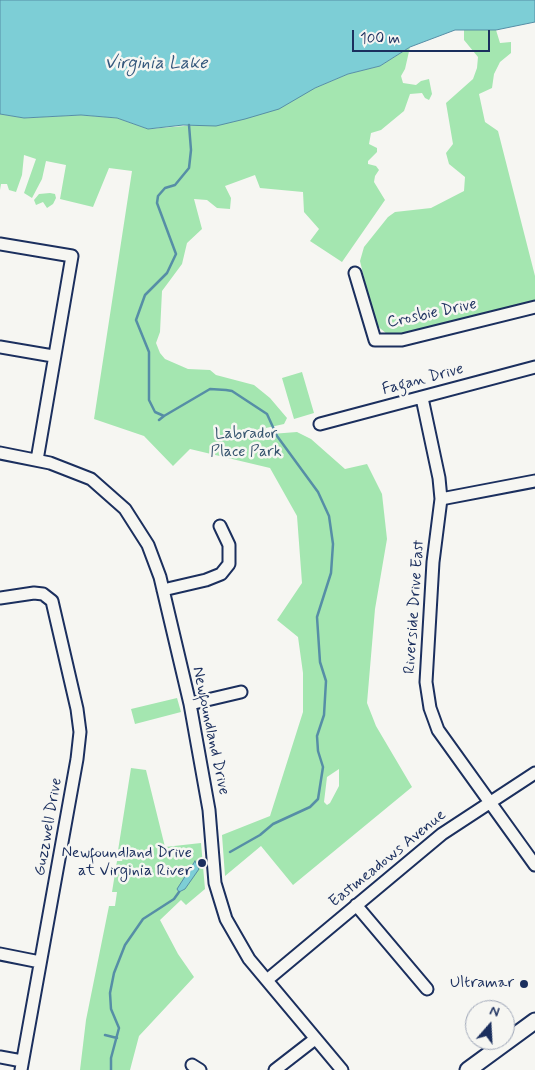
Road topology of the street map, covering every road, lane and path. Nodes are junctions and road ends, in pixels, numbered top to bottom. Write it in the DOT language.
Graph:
graph roads {
  1 [pos="0,244"];
  2 [pos="355,273"];
  3 [pos="535,306"];
  4 [pos="0,347"];
  5 [pos="53,356"];
  6 [pos="535,368"];
  7 [pos="422,398"];
  8 [pos="320,424"];
  9 [pos="0,453"];
  10 [pos="37,460"];
  11 [pos="535,481"];
  12 [pos="441,499"];
  13 [pos="220,526"];
  14 [pos="163,590"];
  15 [pos="0,598"];
  16 [pos="241,692"];
  17 [pos="190,704"];
  18 [pos="535,773"];
  19 [pos="490,802"];
  20 [pos="535,865"];
  21 [pos="356,905"];
  22 [pos="0,954"];
  23 [pos="40,962"];
  24 [pos="267,980"];
  25 [pos="427,989"];
  26 [pos="535,1021"];
  27 [pos="315,1039"];
  28 [pos="0,1057"];
  29 [pos="21,1066"];
  30 [pos="275,1070"];
  31 [pos="342,1070"];
  32 [pos="468,1070"];
  1 -- 5 [label="street"];
  2 -- 3 [label="street, Crosbie Drive"];
  4 -- 5 [label="street"];
  5 -- 10 [label="street"];
  6 -- 7 [label="street, Fagan Drive"];
  7 -- 8 [label="street, Fagan Drive"];
  7 -- 12 [label="street, Riverside Drive East"];
  9 -- 10 [label="street, Newfoundland Drive"];
  10 -- 14 [label="street, Newfoundland Drive"];
  11 -- 12 [label="street"];
  12 -- 19 [label="street, Riverside Drive East"];
  13 -- 14 [label="street"];
  14 -- 17 [label="street, Newfoundland Drive"];
  15 -- 23 [label="street, Guzzwell Drive"];
  16 -- 17 [label="street"];
  17 -- 24 [label="street, Newfoundland Drive"];
  18 -- 19 [label="street, Eastmeadows Avenue"];
  19 -- 20 [label="street, Riverside Drive East"];
  19 -- 21 [label="street, Eastmeadows Avenue"];
  21 -- 24 [label="street, Eastmeadows Avenue"];
  21 -- 25 [label="street"];
  22 -- 23 [label="street"];
  23 -- 29 [label="street, Guzzwell Drive"];
  24 -- 27 [label="street, Newfoundland Drive"];
  26 -- 32 [label="main road"];
  27 -- 30 [label="street"];
  27 -- 31 [label="street, Newfoundland Drive"];
  28 -- 29 [label="street"];
}
